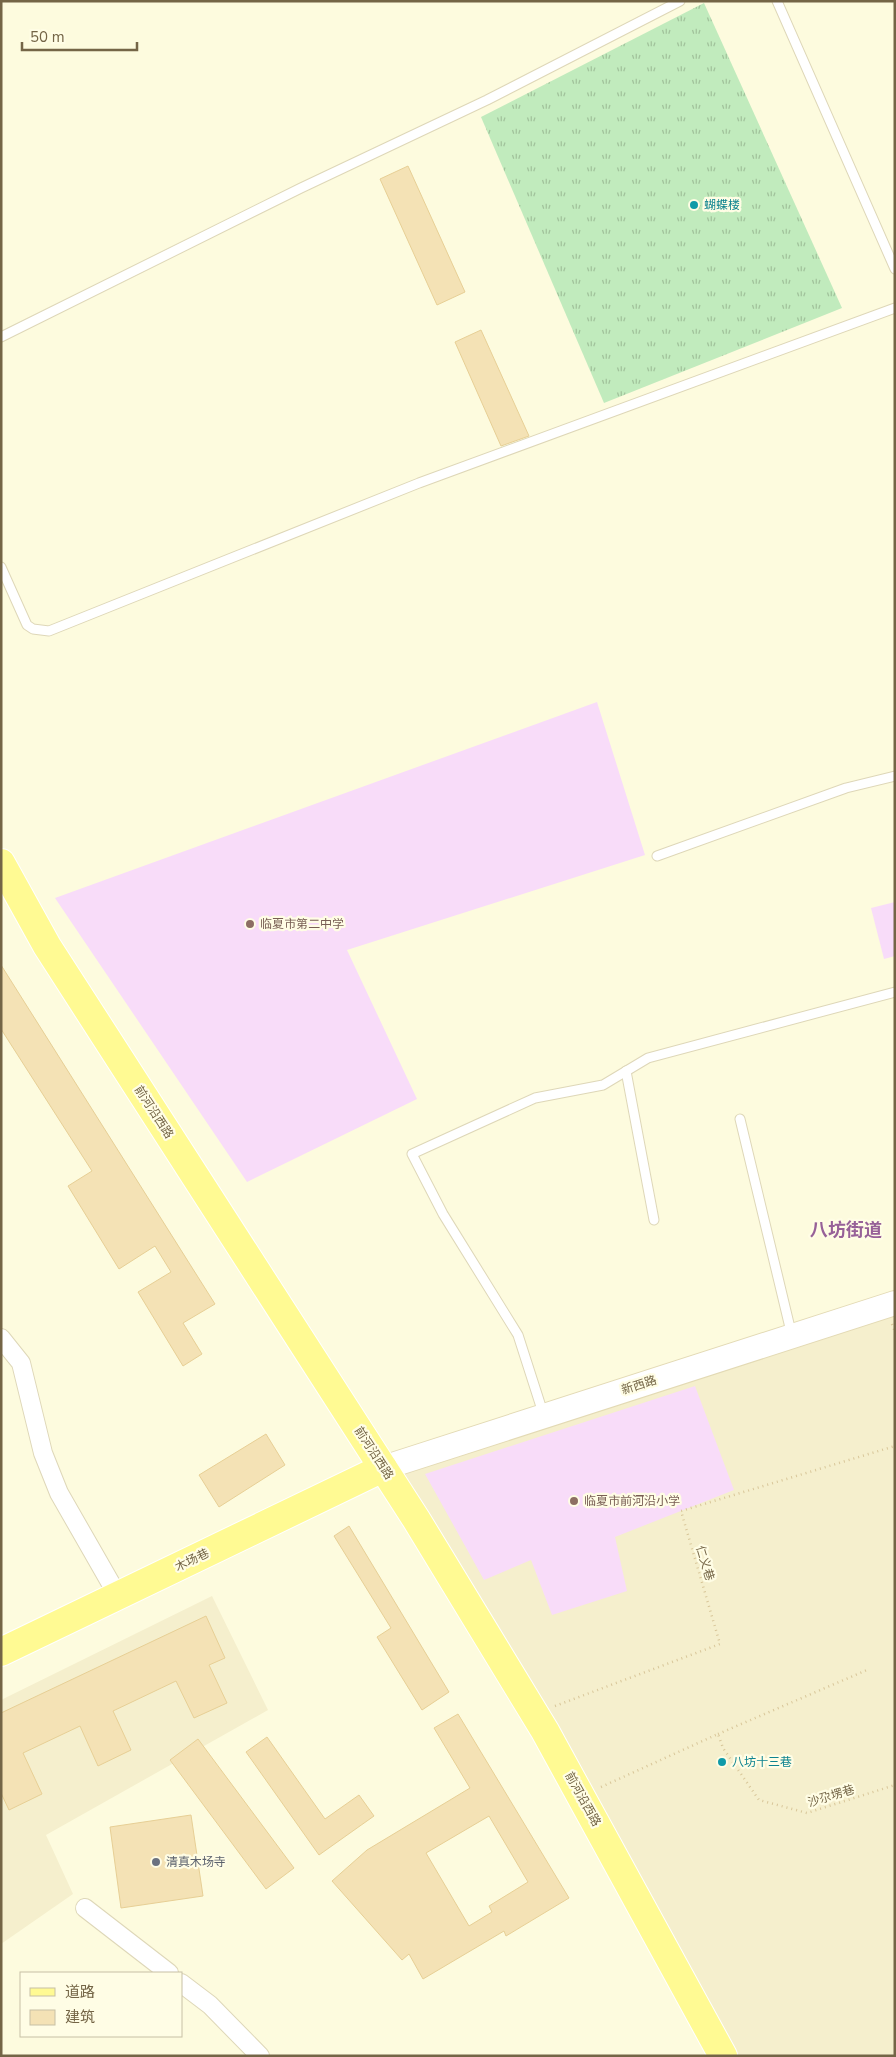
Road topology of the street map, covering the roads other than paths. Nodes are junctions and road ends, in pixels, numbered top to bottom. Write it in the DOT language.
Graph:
graph roads {
  1 [pos="680,1"];
  2 [pos="776,1"];
  3 [pos="895,269"];
  4 [pos="895,308"];
  5 [pos="1,337"];
  6 [pos="1,567"];
  7 [pos="895,776"];
  8 [pos="657,856"];
  9 [pos="1,863"];
  10 [pos="895,992"];
  11 [pos="626,1071"];
  12 [pos="740,1119"];
  13 [pos="654,1220"];
  14 [pos="895,1303"];
  15 [pos="792,1336"];
  16 [pos="1,1338"];
  17 [pos="544,1416"];
  18 [pos="383,1468"];
  19 [pos="118,1596"];
  20 [pos="1,1652"];
  21 [pos="85,1908"];
  22 [pos="168,1972"];
  23 [pos="182,1983"];
  24 [pos="260,2056"];
  25 [pos="723,2056"];
  1 -- 5 [label="lane"];
  2 -- 3 [label="lane"];
  4 -- 6 [label="lane"];
  7 -- 8 [label="lane"];
  9 -- 18 [label="main road, 前河沿西路"];
  10 -- 11 [label="lane"];
  11 -- 13 [label="lane"];
  11 -- 17 [label="lane"];
  12 -- 15 [label="lane"];
  14 -- 15 [label="main road, 新西路"];
  15 -- 17 [label="main road, 新西路"];
  16 -- 19 [label="street"];
  17 -- 18 [label="main road, 新西路"];
  18 -- 19 [label="main road, 木场巷"];
  18 -- 25 [label="main road, 前河沿西路"];
  19 -- 20 [label="main road, 木场巷"];
  21 -- 22 [label="street"];
  23 -- 24 [label="street"];
}
